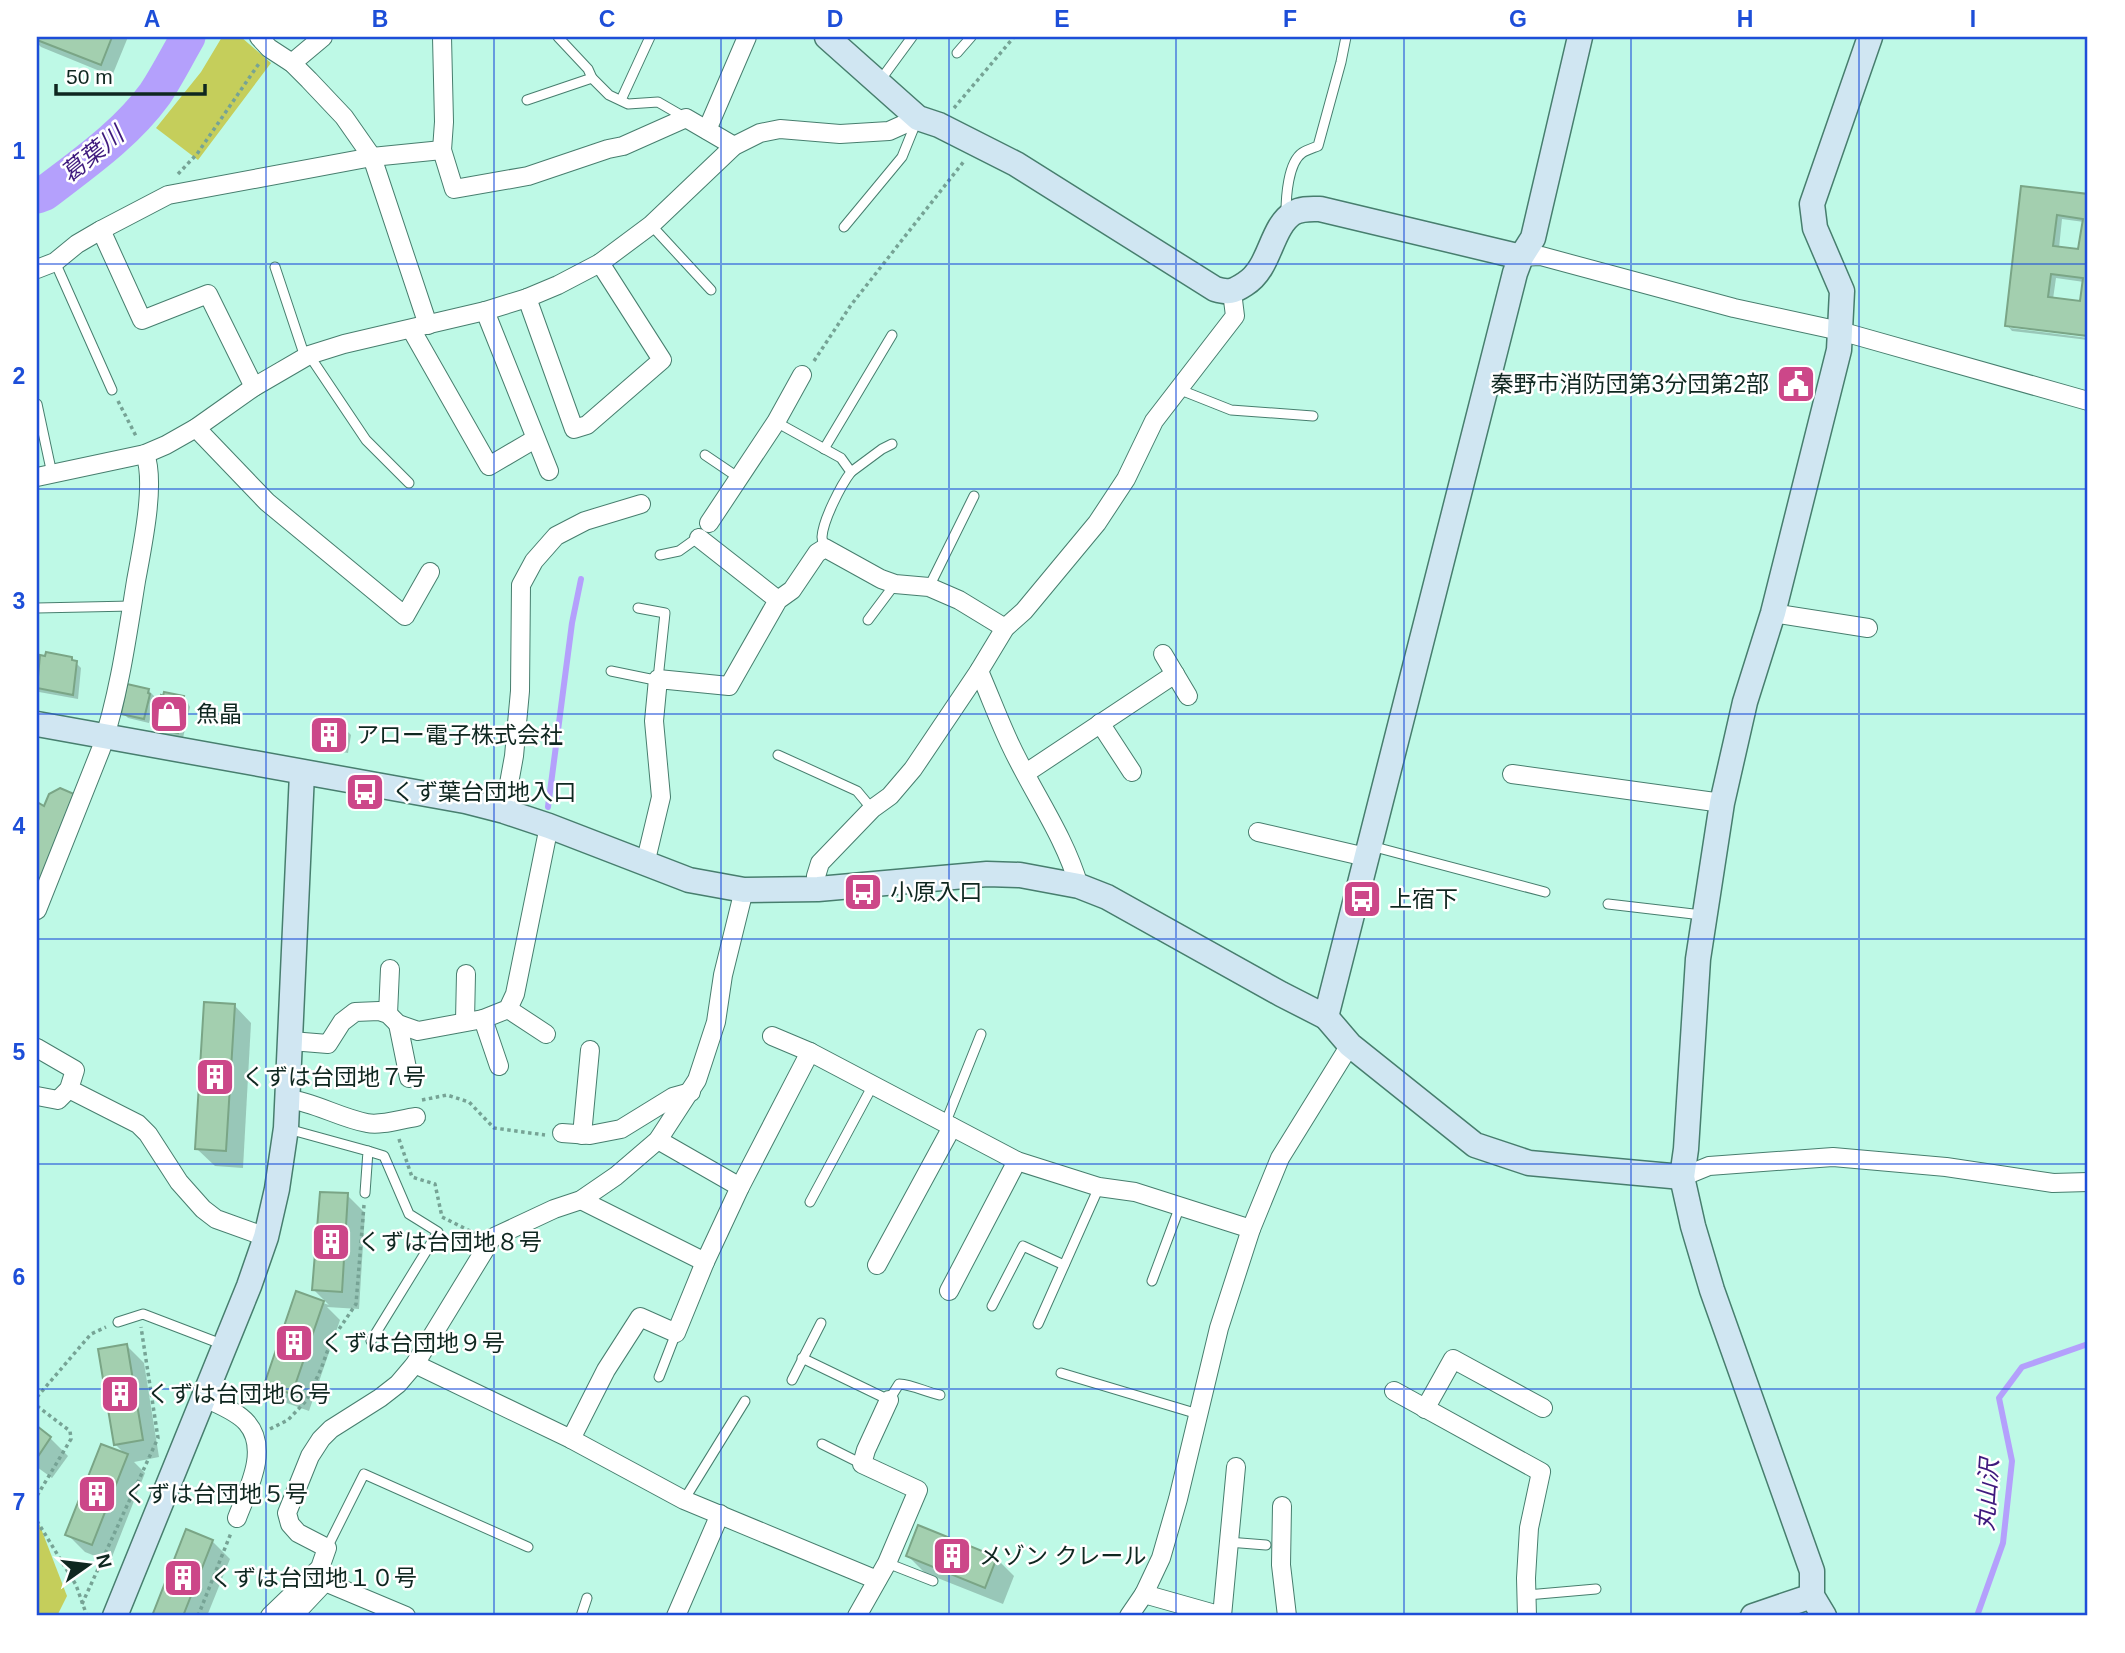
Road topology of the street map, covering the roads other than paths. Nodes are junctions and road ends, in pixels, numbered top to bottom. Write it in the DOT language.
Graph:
graph roads {
  1 [pos="323,37"];
  2 [pos="442,37"];
  3 [pos="558,37"];
  4 [pos="650,37"];
  5 [pos="747,37"];
  6 [pos="827,37"];
  7 [pos="912,37"];
  8 [pos="971,37"];
  9 [pos="1346,37"];
  10 [pos="1580,37"];
  11 [pos="1870,37"];
  12 [pos="262,40"];
  13 [pos="957,53"];
  14 [pos="292,63"];
  15 [pos="592,78"];
  16 [pos="878,84"];
  17 [pos="527,100"];
  18 [pos="621,100"];
  19 [pos="686,118"];
  20 [pos="929,122"];
  21 [pos="706,130"];
  22 [pos="734,146"];
  23 [pos="442,150"];
  24 [pos="372,158"];
  25 [pos="1287,219"];
  26 [pos="651,225"];
  27 [pos="844,227"];
  28 [pos="101,230"];
  29 [pos="1521,257"];
  30 [pos="55,262"];
  31 [pos="600,263"];
  32 [pos="275,267"];
  33 [pos="37,269"];
  34 [pos="711,290"];
  35 [pos="1232,292"];
  36 [pos="527,298"];
  37 [pos="485,311"];
  38 [pos="420,327"];
  39 [pos="1840,331"];
  40 [pos="892,335"];
  41 [pos="307,356"];
  42 [pos="802,375"];
  43 [pos="254,387"];
  44 [pos="1178,389"];
  45 [pos="112,390"];
  46 [pos="2088,401"];
  47 [pos="37,404"];
  48 [pos="1313,416"];
  49 [pos="776,422"];
  50 [pos="196,428"];
  51 [pos="535,439"];
  52 [pos="892,444"];
  53 [pos="824,449"];
  54 [pos="145,454"];
  55 [pos="705,455"];
  56 [pos="549,471"];
  57 [pos="851,472"];
  58 [pos="44,476"];
  59 [pos="739,478"];
  60 [pos="409,483"];
  61 [pos="974,496"];
  62 [pos="641,505"];
  63 [pos="704,531"];
  64 [pos="825,548"];
  65 [pos="660,555"];
  66 [pos="430,572"];
  67 [pos="895,584"];
  68 [pos="929,587"];
  69 [pos="778,600"];
  70 [pos="132,606"];
  71 [pos="37,608"];
  72 [pos="638,608"];
  73 [pos="1773,613"];
  74 [pos="868,620"];
  75 [pos="1005,628"];
  76 [pos="1868,628"];
  77 [pos="1163,654"];
  78 [pos="611,671"];
  79 [pos="979,671"];
  80 [pos="1175,674"];
  81 [pos="658,679"];
  82 [pos="1188,696"];
  83 [pos="1100,723"];
  84 [pos="37,724"];
  85 [pos="105,737"];
  86 [pos="778,755"];
  87 [pos="1132,772"];
  88 [pos="302,773"];
  89 [pos="1026,773"];
  90 [pos="1512,774"];
  91 [pos="1722,803"];
  92 [pos="872,809"];
  93 [pos="504,811"];
  94 [pos="549,826"];
  95 [pos="1258,832"];
  96 [pos="1367,851"];
  97 [pos="645,864"];
  98 [pos="1079,886"];
  99 [pos="818,889"];
  100 [pos="744,890"];
  101 [pos="1545,892"];
  102 [pos="1608,904"];
  103 [pos="37,910"];
  104 [pos="1704,915"];
  105 [pos="390,968"];
  106 [pos="466,974"];
  107 [pos="508,1009"];
  108 [pos="1326,1017"];
  109 [pos="393,1019"];
  110 [pos="474,1020"];
  111 [pos="546,1034"];
  112 [pos="981,1034"];
  113 [pos="772,1037"];
  114 [pos="291,1041"];
  115 [pos="1350,1045"];
  116 [pos="37,1048"];
  117 [pos="590,1050"];
  118 [pos="810,1052"];
  119 [pos="499,1066"];
  120 [pos="588,1071"];
  121 [pos="606,1073"];
  122 [pos="409,1078"];
  123 [pos="873,1085"];
  124 [pos="69,1089"];
  125 [pos="691,1092"];
  126 [pos="37,1096"];
  127 [pos="288,1099"];
  128 [pos="406,1119"];
  129 [pos="948,1125"];
  130 [pos="286,1128"];
  131 [pos="562,1133"];
  132 [pos="582,1135"];
  133 [pos="658,1140"];
  134 [pos="368,1151"];
  135 [pos="1017,1161"];
  136 [pos="1682,1177"];
  137 [pos="2088,1182"];
  138 [pos="740,1187"];
  139 [pos="1099,1187"];
  140 [pos="365,1193"];
  141 [pos="580,1200"];
  142 [pos="810,1202"];
  143 [pos="1180,1206"];
  144 [pos="1251,1229"];
  145 [pos="266,1237"];
  146 [pos="705,1262"];
  147 [pos="877,1265"];
  148 [pos="1065,1265"];
  149 [pos="1152,1281"];
  150 [pos="949,1291"];
  151 [pos="992,1306"];
  152 [pos="117,1322"];
  153 [pos="821,1323"];
  154 [pos="1038,1324"];
  155 [pos="676,1333"];
  156 [pos="371,1341"];
  157 [pos="225,1346"];
  158 [pos="803,1358"];
  159 [pos="415,1364"];
  160 [pos="1061,1373"];
  161 [pos="659,1377"];
  162 [pos="792,1380"];
  163 [pos="1394,1391"];
  164 [pos="940,1395"];
  165 [pos="204,1397"];
  166 [pos="889,1400"];
  167 [pos="746,1401"];
  168 [pos="1543,1408"];
  169 [pos="1425,1409"];
  170 [pos="1198,1414"];
  171 [pos="571,1439"];
  172 [pos="821,1444"];
  173 [pos="862,1464"];
  174 [pos="1236,1467"];
  175 [pos="684,1500"];
  176 [pos="1282,1506"];
  177 [pos="720,1514"];
  178 [pos="237,1518"];
  179 [pos="1228,1542"];
  180 [pos="1266,1545"];
  181 [pos="528,1547"];
  182 [pos="327,1548"];
  183 [pos="887,1563"];
  184 [pos="323,1575"];
  185 [pos="877,1580"];
  186 [pos="933,1581"];
  187 [pos="1596,1589"];
  188 [pos="1527,1595"];
  189 [pos="587,1598"];
  190 [pos="1818,1606"];
  191 [pos="1137,1608"];
  192 [pos="115,1616"];
  193 [pos="270,1616"];
  194 [pos="293,1616"];
  195 [pos="406,1616"];
  196 [pos="581,1616"];
  197 [pos="676,1616"];
  198 [pos="857,1616"];
  199 [pos="1287,1616"];
  200 [pos="1527,1616"];
  201 [pos="1753,1616"];
  1 -- 14 [label="street"];
  2 -- 23 [label="street"];
  3 -- 15 [label="lane"];
  4 -- 18 [label="lane"];
  5 -- 21 [label="street"];
  6 -- 16 [label="street"];
  7 -- 16 [label="lane"];
  8 -- 13 [label="lane"];
  9 -- 25 [label="lane"];
  10 -- 29 [label="street"];
  11 -- 39 [label="street"];
  12 -- 14 [label="street"];
  14 -- 24 [label="street"];
  15 -- 17 [label="lane"];
  15 -- 18 [label="lane"];
  16 -- 20 [label="street"];
  18 -- 19 [label="lane"];
  19 -- 21 [label="street"];
  19 -- 23 [label="street"];
  20 -- 22 [label="street"];
  20 -- 27 [label="lane"];
  20 -- 35 [label="street"];
  21 -- 22 [label="street"];
  22 -- 26 [label="street"];
  23 -- 24 [label="street"];
  24 -- 28 [label="street"];
  24 -- 38 [label="street"];
  25 -- 29 [label="street"];
  25 -- 35 [label="street"];
  26 -- 31 [label="street"];
  26 -- 34 [label="lane"];
  28 -- 30 [label="street"];
  28 -- 43 [label="street"];
  29 -- 39 [label="street"];
  29 -- 96 [label="street"];
  30 -- 33 [label="street"];
  30 -- 45 [label="lane"];
  31 -- 36 [label="street"];
  31 -- 36 [label="street"];
  32 -- 41 [label="lane"];
  35 -- 44 [label="street"];
  36 -- 37 [label="street"];
  37 -- 38 [label="street"];
  37 -- 51 [label="street"];
  38 -- 41 [label="street"];
  38 -- 51 [label="street"];
  39 -- 46 [label="street"];
  39 -- 73 [label="street"];
  40 -- 53 [label="lane"];
  41 -- 43 [label="street"];
  41 -- 60 [label="lane"];
  42 -- 49 [label="street"];
  43 -- 50 [label="street"];
  44 -- 48 [label="lane"];
  44 -- 75 [label="street"];
  47 -- 58 [label="lane"];
  49 -- 53 [label="lane"];
  49 -- 59 [label="street"];
  50 -- 54 [label="street"];
  50 -- 66 [label="street"];
  51 -- 56 [label="street"];
  52 -- 57 [label="lane"];
  53 -- 57 [label="lane"];
  54 -- 58 [label="street"];
  54 -- 70 [label="street"];
  55 -- 59 [label="lane"];
  57 -- 64 [label="lane"];
  59 -- 63 [label="street"];
  61 -- 68 [label="lane"];
  62 -- 93 [label="street"];
  63 -- 65 [label="lane"];
  63 -- 69 [label="street"];
  64 -- 67 [label="street"];
  64 -- 69 [label="street"];
  67 -- 68 [label="street"];
  67 -- 74 [label="lane"];
  68 -- 75 [label="street"];
  69 -- 81 [label="street"];
  70 -- 71 [label="lane"];
  70 -- 85 [label="street"];
  72 -- 81 [label="lane"];
  73 -- 76 [label="street"];
  73 -- 91 [label="street"];
  75 -- 79 [label="street"];
  77 -- 80 [label="street"];
  78 -- 81 [label="lane"];
  79 -- 89 [label="street"];
  79 -- 92 [label="street"];
  80 -- 82 [label="street"];
  80 -- 83 [label="street"];
  81 -- 97 [label="street"];
  83 -- 87 [label="street"];
  83 -- 89 [label="street"];
  84 -- 85 [label="street"];
  85 -- 88 [label="street"];
  85 -- 103 [label="street"];
  86 -- 92 [label="lane"];
  88 -- 93 [label="street"];
  88 -- 114 [label="street"];
  89 -- 98 [label="street"];
  90 -- 91 [label="street"];
  91 -- 104 [label="street"];
  92 -- 99 [label="street"];
  93 -- 94 [label="street"];
  94 -- 97 [label="street"];
  94 -- 107 [label="street"];
  95 -- 96 [label="street"];
  96 -- 101 [label="lane"];
  96 -- 108 [label="street"];
  97 -- 100 [label="street"];
  98 -- 99 [label="street"];
  98 -- 108 [label="street"];
  99 -- 100 [label="street"];
  100 -- 125 [label="street"];
  102 -- 104 [label="lane"];
  104 -- 136 [label="street"];
  105 -- 109 [label="street"];
  106 -- 110 [label="street"];
  107 -- 110 [label="street"];
  107 -- 111 [label="street"];
  108 -- 115 [label="street"];
  109 -- 110 [label="street"];
  109 -- 114 [label="street"];
  109 -- 122 [label="street"];
  110 -- 119 [label="street"];
  112 -- 129 [label="lane"];
  113 -- 118 [label="street"];
  114 -- 127 [label="street"];
  115 -- 136 [label="street"];
  115 -- 144 [label="street"];
  116 -- 124 [label="street"];
  117 -- 120 [label="street"];
  118 -- 123 [label="street"];
  118 -- 138 [label="street"];
  120 -- 121 [label="street"];
  120 -- 132 [label="street"];
  123 -- 129 [label="street"];
  123 -- 142 [label="lane"];
  124 -- 126 [label="street"];
  124 -- 145 [label="street"];
  125 -- 132 [label="street"];
  125 -- 133 [label="street"];
  127 -- 128 [label="street"];
  127 -- 130 [label="street"];
  129 -- 135 [label="street"];
  129 -- 147 [label="street"];
  130 -- 134 [label="lane"];
  130 -- 145 [label="street"];
  131 -- 132 [label="street"];
  133 -- 138 [label="street"];
  133 -- 141 [label="street"];
  134 -- 140 [label="lane"];
  134 -- 156 [label="lane"];
  135 -- 139 [label="street"];
  135 -- 150 [label="street"];
  136 -- 137 [label="street"];
  136 -- 190 [label="street"];
  138 -- 146 [label="street"];
  139 -- 143 [label="street"];
  139 -- 148 [label="lane"];
  141 -- 146 [label="street"];
  141 -- 159 [label="street"];
  143 -- 144 [label="street"];
  143 -- 149 [label="lane"];
  144 -- 170 [label="street"];
  145 -- 157 [label="street"];
  146 -- 155 [label="street"];
  148 -- 151 [label="lane"];
  148 -- 154 [label="lane"];
  152 -- 157 [label="lane"];
  153 -- 158 [label="lane"];
  155 -- 161 [label="lane"];
  155 -- 171 [label="street"];
  157 -- 165 [label="street"];
  158 -- 162 [label="lane"];
  158 -- 166 [label="lane"];
  159 -- 171 [label="street"];
  159 -- 182 [label="street"];
  160 -- 170 [label="lane"];
  163 -- 169 [label="street"];
  164 -- 166 [label="lane"];
  165 -- 178 [label="street"];
  165 -- 192 [label="street"];
  166 -- 173 [label="street"];
  167 -- 175 [label="lane"];
  168 -- 169 [label="street"];
  169 -- 188 [label="street"];
  170 -- 191 [label="street"];
  171 -- 175 [label="street"];
  172 -- 173 [label="lane"];
  173 -- 183 [label="street"];
  174 -- 179 [label="street"];
  175 -- 177 [label="street"];
  176 -- 199 [label="street"];
  177 -- 185 [label="street"];
  177 -- 197 [label="street"];
  179 -- 180 [label="lane"];
  179 -- 191 [label="street"];
  181 -- 182 [label="lane"];
  182 -- 184 [label="street"];
  183 -- 185 [label="street"];
  183 -- 186 [label="lane"];
  184 -- 193 [label="street"];
  184 -- 194 [label="street"];
  184 -- 195 [label="street"];
  185 -- 198 [label="street"];
  187 -- 188 [label="lane"];
  188 -- 200 [label="street"];
  189 -- 196 [label="lane"];
  190 -- 201 [label="street"];
}
